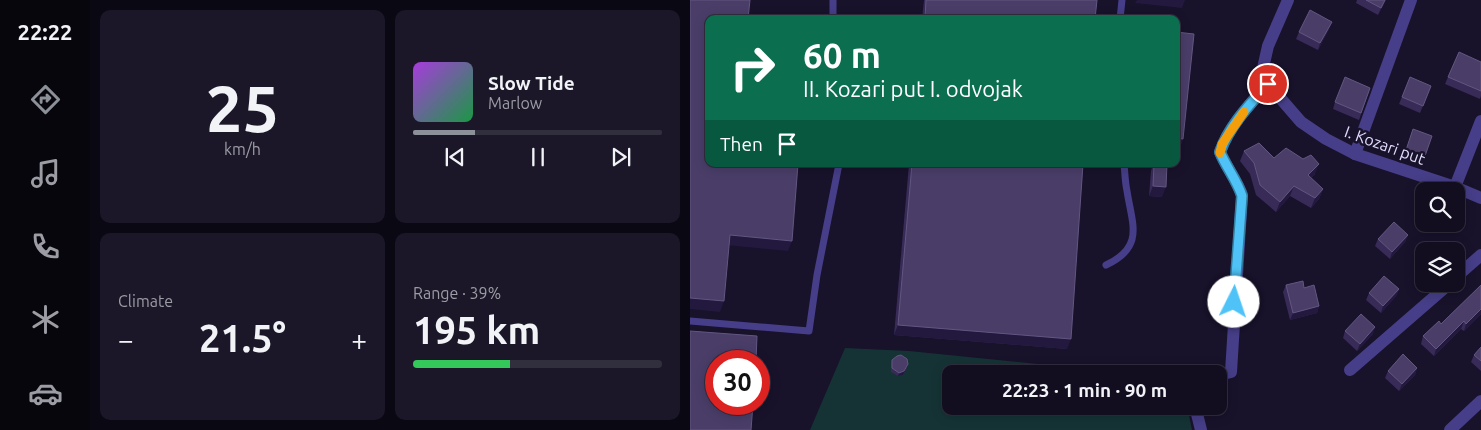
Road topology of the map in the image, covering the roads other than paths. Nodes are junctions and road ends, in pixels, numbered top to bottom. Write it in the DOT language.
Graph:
graph roads {
  1 [pos="833,0"];
  2 [pos="1122,0"];
  3 [pos="1288,0"];
  4 [pos="1411,0"];
  5 [pos="833,15"];
  6 [pos="1120,15"];
  7 [pos="1268,84"];
  8 [pos="1481,122"];
  9 [pos="1354,154"];
  10 [pos="838,167"];
  11 [pos="1124,167"];
  12 [pos="1441,182"];
  13 [pos="1458,182"];
  14 [pos="1465,191"];
  15 [pos="1481,198"];
  16 [pos="1481,255"];
  17 [pos="1106,265"];
  18 [pos="1465,270"];
  19 [pos="1440,292"];
  20 [pos="690,321"];
  21 [pos="1226,365"];
  22 [pos="1350,370"];
  23 [pos="1481,401"];
  24 [pos="1197,415"];
  25 [pos="1201,430"];
  26 [pos="1450,430"];
  1 -- 5 [label="lane"];
  2 -- 6 [label="lane"];
  3 -- 7 [label="street"];
  4 -- 9 [label="street"];
  7 -- 9 [label="street, I. Kozari put"];
  7 -- 21 [label="street"];
  8 -- 13 [label="street"];
  9 -- 12 [label="street, I. Kozari put"];
  10 -- 20 [label="lane"];
  11 -- 17 [label="lane"];
  14 -- 15 [label="street, I. Kozari put"];
  16 -- 18 [label="street"];
  19 -- 22 [label="street"];
  23 -- 26 [label="street"];
  24 -- 25 [label="street"];
}
